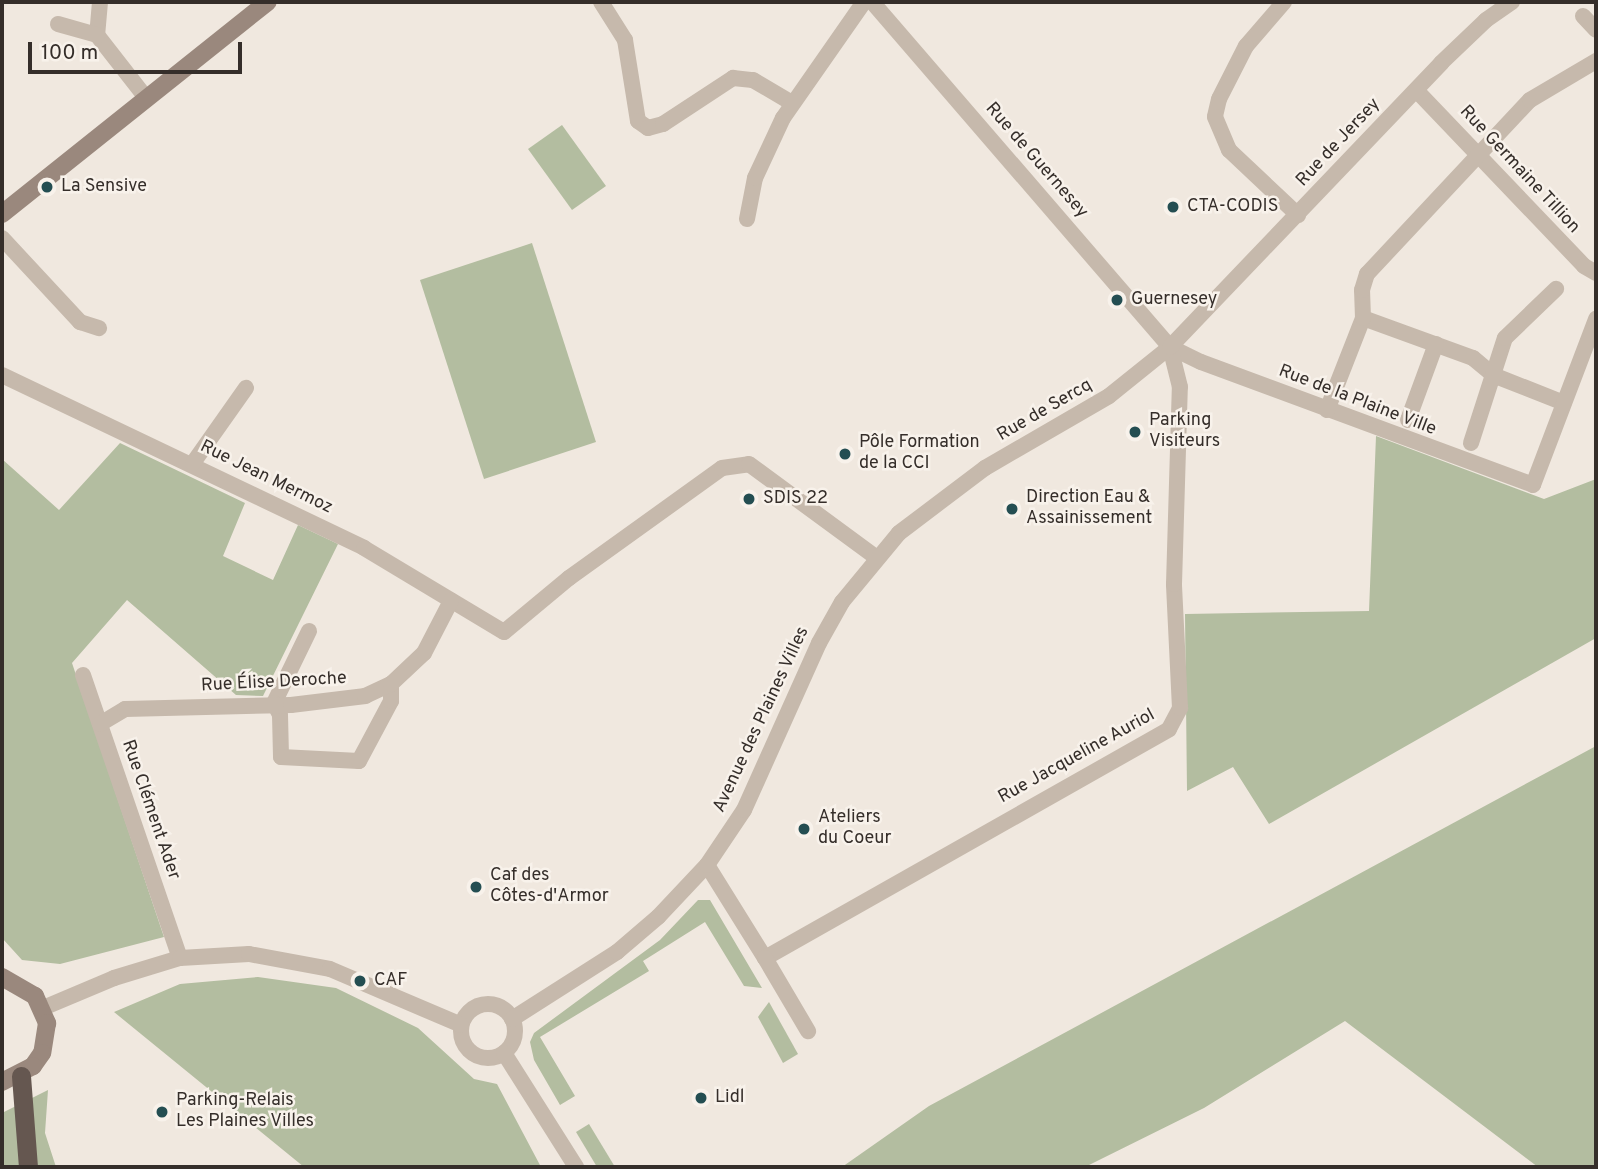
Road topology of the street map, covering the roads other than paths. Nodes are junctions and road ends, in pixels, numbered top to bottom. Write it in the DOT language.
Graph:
graph roads {
  1 [pos="100,2"];
  2 [pos="268,2"];
  3 [pos="601,2"];
  4 [pos="864,2"];
  5 [pos="872,2"];
  6 [pos="1284,2"];
  7 [pos="1512,2"];
  8 [pos="1583,16"];
  9 [pos="58,24"];
  10 [pos="1596,30"];
  11 [pos="97,35"];
  12 [pos="1596,61"];
  13 [pos="1416,90"];
  14 [pos="147,99"];
  15 [pos="792,103"];
  16 [pos="1477,152"];
  17 [pos="2,214"];
  18 [pos="1298,215"];
  19 [pos="747,219"];
  20 [pos="2,238"];
  21 [pos="1596,253"];
  22 [pos="1590,270"];
  23 [pos="1556,289"];
  24 [pos="1363,318"];
  25 [pos="1596,319"];
  26 [pos="99,328"];
  27 [pos="1436,344"];
  28 [pos="1170,347"];
  29 [pos="1493,374"];
  30 [pos="2,375"];
  31 [pos="246,388"];
  32 [pos="1564,403"];
  33 [pos="1327,410"];
  34 [pos="1408,420"];
  35 [pos="1471,443"];
  36 [pos="193,463"];
  37 [pos="877,558"];
  38 [pos="451,601"];
  39 [pos="827,628"];
  40 [pos="309,631"];
  41 [pos="83,675"];
  42 [pos="391,684"];
  43 [pos="274,704"];
  44 [pos="100,724"];
  45 [pos="706,865"];
  46 [pos="180,958"];
  47 [pos="765,958"];
  48 [pos="2,977"];
  49 [pos="43,1008"];
  50 [pos="512,1019"];
  51 [pos="461,1025"];
  52 [pos="808,1031"];
  53 [pos="504,1053"];
  54 [pos="21,1076"];
  55 [pos="2,1082"];
  56 [pos="28,1167"];
  57 [pos="576,1167"];
  1 -- 11 [label="street"];
  2 -- 14 [label="main road"];
  3 -- 15 [label="street"];
  4 -- 15 [label="street"];
  5 -- 28 [label="street, Rue de Guernesey"];
  6 -- 18 [label="street"];
  7 -- 13 [label="street, Rue de Jersey"];
  8 -- 10 [label="street"];
  9 -- 11 [label="street"];
  11 -- 14 [label="street"];
  12 -- 16 [label="street"];
  13 -- 16 [label="street, Rue Germaine Tillion"];
  13 -- 18 [label="street, Rue de Jersey"];
  14 -- 17 [label="main road"];
  15 -- 19 [label="street"];
  16 -- 22 [label="street, Rue Germaine Tillion"];
  16 -- 24 [label="street"];
  18 -- 28 [label="street, Rue de Jersey"];
  20 -- 26 [label="street"];
  21 -- 22 [label="street"];
  23 -- 29 [label="street"];
  24 -- 27 [label="street"];
  24 -- 33 [label="street"];
  25 -- 32 [label="street"];
  27 -- 29 [label="street"];
  27 -- 34 [label="street"];
  28 -- 33 [label="street, Rue de la Plaine Ville"];
  28 -- 37 [label="street, Rue de Sercq"];
  28 -- 47 [label="street, Rue Jacqueline Auriol"];
  29 -- 32 [label="street"];
  29 -- 35 [label="street"];
  30 -- 36 [label="street, Rue Jean Mermoz"];
  31 -- 36 [label="street"];
  32 -- 33 [label="street, Rue de la Plaine Ville"];
  36 -- 38 [label="street, Rue Jean Mermoz"];
  37 -- 38 [label="street, Rue Jean Mermoz"];
  37 -- 39 [label="street, Rue de Sercq"];
  38 -- 42 [label="street, Rue Élise Deroche"];
  39 -- 45 [label="street, Avenue des Plaines Villes"];
  40 -- 43 [label="street"];
  41 -- 44 [label="street, Rue Clément Ader"];
  42 -- 43 [label="street, Rue Élise Deroche"];
  42 -- 43 [label="street"];
  43 -- 44 [label="street, Rue Élise Deroche"];
  44 -- 46 [label="street, Rue Clément Ader"];
  45 -- 47 [label="street"];
  45 -- 50 [label="street, Avenue des Plaines Villes"];
  46 -- 49 [label="street"];
  46 -- 51 [label="street"];
  47 -- 52 [label="street"];
  48 -- 49 [label="main road"];
  49 -- 54 [label="main road"];
  50 -- 51 [label="street"];
  50 -- 53 [label="street"];
  51 -- 53 [label="street"];
  53 -- 57 [label="street"];
  54 -- 55 [label="main road"];
  54 -- 56 [label="highway"];
}
